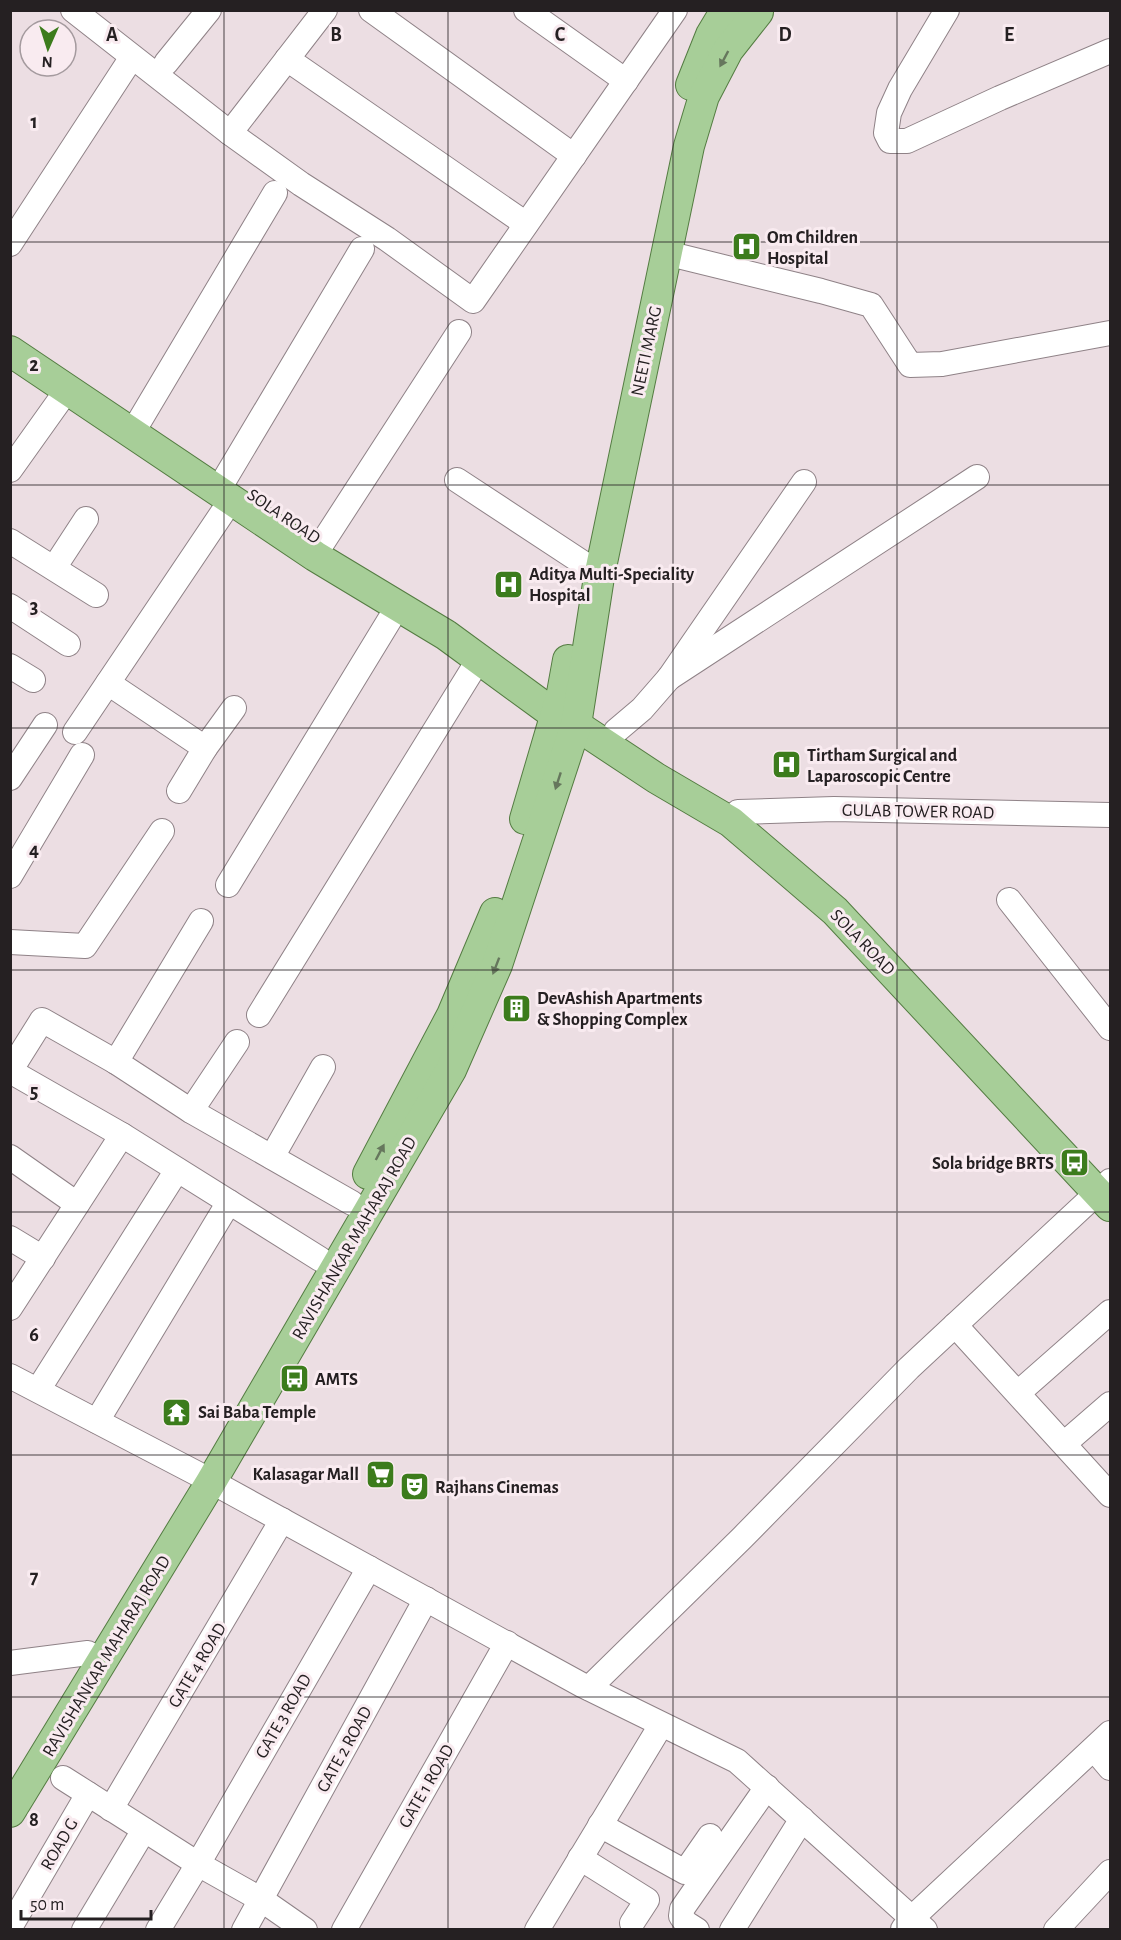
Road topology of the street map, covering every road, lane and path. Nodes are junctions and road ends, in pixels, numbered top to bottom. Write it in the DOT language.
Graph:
graph roads {
  1 [pos="73,10"];
  2 [pos="209,10"];
  3 [pos="325,10"];
  4 [pos="371,10"];
  5 [pos="526,10"];
  6 [pos="675,10"];
  7 [pos="726,10"];
  8 [pos="947,10"];
  9 [pos="750,11"];
  10 [pos="1110,51"];
  11 [pos="132,57"];
  12 [pos="287,59"];
  13 [pos="166,63"];
  14 [pos="626,81"];
  15 [pos="230,133"];
  16 [pos="574,156"];
  17 [pos="275,193"];
  18 [pos="526,224"];
  19 [pos="10,244"];
  20 [pos="362,249"];
  21 [pos="666,253"];
  22 [pos="10,331"];
  23 [pos="459,332"];
  24 [pos="1110,333"];
  25 [pos="10,351"];
  26 [pos="67,390"];
  27 [pos="140,420"];
  28 [pos="10,470"];
  29 [pos="977,477"];
  30 [pos="457,480"];
  31 [pos="804,482"];
  32 [pos="228,489"];
  33 [pos="86,519"];
  34 [pos="10,542"];
  35 [pos="323,542"];
  36 [pos="586,565"];
  37 [pos="54,568"];
  38 [pos="96,595"];
  39 [pos="10,606"];
  40 [pos="398,606"];
  41 [pos="68,644"];
  42 [pos="479,659"];
  43 [pos="10,666"];
  44 [pos="669,678"];
  45 [pos="33,680"];
  46 [pos="108,683"];
  47 [pos="234,708"];
  48 [pos="568,710"];
  49 [pos="45,725"];
  50 [pos="616,731"];
  51 [pos="75,732"];
  52 [pos="205,748"];
  53 [pos="82,755"];
  54 [pos="10,778"];
  55 [pos="179,791"];
  56 [pos="1110,814"];
  57 [pos="742,823"];
  58 [pos="1110,827"];
  59 [pos="162,831"];
  60 [pos="10,876"];
  61 [pos="228,885"];
  62 [pos="1009,900"];
  63 [pos="201,921"];
  64 [pos="10,942"];
  65 [pos="259,1015"];
  66 [pos="1110,1028"];
  67 [pos="237,1042"];
  68 [pos="116,1062"];
  69 [pos="323,1067"];
  70 [pos="191,1111"];
  71 [pos="122,1135"];
  72 [pos="10,1157"];
  73 [pos="272,1157"];
  74 [pos="177,1170"];
  75 [pos="1107,1190"];
  76 [pos="229,1202"];
  77 [pos="352,1203"];
  78 [pos="77,1204"];
  79 [pos="10,1238"];
  80 [pos="43,1258"];
  81 [pos="320,1258"];
  82 [pos="10,1308"];
  83 [pos="1110,1312"];
  84 [pos="955,1325"];
  85 [pos="10,1376"];
  86 [pos="38,1390"];
  87 [pos="1018,1393"];
  88 [pos="1110,1404"];
  89 [pos="97,1421"];
  90 [pos="1065,1443"];
  91 [pos="204,1477"];
  92 [pos="1110,1494"];
  93 [pos="282,1520"];
  94 [pos="369,1568"];
  95 [pos="426,1599"];
  96 [pos="507,1644"];
  97 [pos="88,1653"];
  98 [pos="10,1663"];
  99 [pos="589,1688"];
  100 [pos="661,1725"];
  101 [pos="1102,1741"];
  102 [pos="1110,1768"];
  103 [pos="63,1778"];
  104 [pos="10,1782"];
  105 [pos="767,1787"];
  106 [pos="88,1794"];
  107 [pos="111,1809"];
  108 [pos="10,1812"];
  109 [pos="802,1820"];
  110 [pos="600,1825"];
  111 [pos="144,1830"];
  112 [pos="710,1836"];
  113 [pos="580,1858"];
  114 [pos="198,1864"];
  115 [pos="1110,1872"];
  116 [pos="261,1900"];
  117 [pos="12,1924"];
  118 [pos="913,1926"];
  119 [pos="635,1927"];
  120 [pos="84,1929"];
  121 [pos="158,1929"];
  122 [pos="244,1929"];
  123 [pos="305,1929"];
  124 [pos="344,1929"];
  125 [pos="537,1929"];
  126 [pos="697,1929"];
  127 [pos="732,1929"];
  128 [pos="1056,1929"];
  1 -- 11 [label="street"];
  2 -- 13 [label="street"];
  3 -- 12 [label="street"];
  4 -- 16 [label="street"];
  5 -- 14 [label="street"];
  6 -- 14 [label="street"];
  7 -- 36 [label="main road"];
  8 -- 10 [label="street"];
  9 -- 21 [label="main road, NEETI MARG, one-way"];
  11 -- 15 [label="street"];
  11 -- 19 [label="street"];
  12 -- 15 [label="street"];
  12 -- 18 [label="street"];
  14 -- 16 [label="street"];
  15 -- 18 [label="street"];
  16 -- 18 [label="street"];
  17 -- 27 [label="street"];
  20 -- 32 [label="street"];
  21 -- 24 [label="street"];
  21 -- 48 [label="main road, NEETI MARG"];
  22 -- 27 [label="main road, SOLA ROAD"];
  23 -- 35 [label="street"];
  25 -- 26 [label="main road, SOLA ROAD"];
  26 -- 28 [label="street"];
  26 -- 32 [label="main road, SOLA ROAD"];
  27 -- 32 [label="main road, SOLA ROAD"];
  29 -- 44 [label="street"];
  30 -- 36 [label="street"];
  31 -- 44 [label="street"];
  32 -- 35 [label="main road, SOLA ROAD"];
  32 -- 40 [label="main road, SOLA ROAD"];
  32 -- 46 [label="street"];
  33 -- 37 [label="street"];
  34 -- 37 [label="street"];
  35 -- 48 [label="main road, SOLA ROAD"];
  36 -- 48 [label="main road"];
  37 -- 38 [label="street"];
  39 -- 41 [label="street"];
  40 -- 42 [label="main road, SOLA ROAD"];
  40 -- 61 [label="street"];
  42 -- 48 [label="main road, SOLA ROAD"];
  42 -- 65 [label="street"];
  43 -- 45 [label="street"];
  44 -- 50 [label="street"];
  46 -- 51 [label="street"];
  46 -- 52 [label="street"];
  47 -- 52 [label="street"];
  48 -- 50 [label="main road, SOLA ROAD"];
  48 -- 57 [label="main road, SOLA ROAD"];
  77 -- 48 [label="main road, RAVISHANKAR MAHARAJ ROAD, one-way"];
  48 -- 91 [label="main road, RAVISHANKAR MAHARAJ ROAD, one-way"];
  49 -- 54 [label="street"];
  50 -- 57 [label="main road, SOLA ROAD"];
  52 -- 55 [label="street"];
  53 -- 60 [label="street"];
  56 -- 57 [label="street, GULAB TOWER ROAD"];
  57 -- 58 [label="street"];
  57 -- 75 [label="main road, SOLA ROAD"];
  59 -- 64 [label="street"];
  62 -- 66 [label="street"];
  63 -- 68 [label="street"];
  67 -- 70 [label="street"];
  68 -- 70 [label="street"];
  68 -- 71 [label="street"];
  69 -- 73 [label="street"];
  70 -- 73 [label="street"];
  71 -- 74 [label="street"];
  71 -- 78 [label="street"];
  72 -- 78 [label="street"];
  73 -- 77 [label="street"];
  74 -- 76 [label="street"];
  74 -- 86 [label="street"];
  75 -- 84 [label="street"];
  76 -- 81 [label="street"];
  76 -- 89 [label="street"];
  77 -- 81 [label="main road, RAVISHANKAR MAHARAJ ROAD"];
  78 -- 80 [label="street"];
  79 -- 80 [label="street"];
  80 -- 82 [label="street"];
  81 -- 91 [label="main road, RAVISHANKAR MAHARAJ ROAD"];
  83 -- 87 [label="street"];
  84 -- 87 [label="street"];
  84 -- 99 [label="street"];
  85 -- 86 [label="street"];
  86 -- 89 [label="street"];
  87 -- 90 [label="street"];
  88 -- 90 [label="street"];
  89 -- 91 [label="street"];
  90 -- 92 [label="street"];
  91 -- 93 [label="street"];
  91 -- 97 [label="main road, RAVISHANKAR MAHARAJ ROAD"];
  91 -- 108 [label="main road, RAVISHANKAR MAHARAJ ROAD"];
  93 -- 94 [label="street"];
  93 -- 107 [label="street, GATE 4 ROAD"];
  94 -- 95 [label="street"];
  94 -- 114 [label="street, GATE 3 ROAD"];
  95 -- 96 [label="street"];
  95 -- 116 [label="street, GATE 2 ROAD"];
  96 -- 99 [label="street"];
  96 -- 124 [label="street, GATE 1 ROAD"];
  97 -- 98 [label="street"];
  97 -- 104 [label="main road, RAVISHANKAR MAHARAJ ROAD"];
  99 -- 100 [label="street"];
  100 -- 105 [label="street"];
  100 -- 110 [label="street"];
  101 -- 102 [label="street"];
  101 -- 118 [label="street"];
  103 -- 106 [label="street"];
  105 -- 109 [label="street"];
  105 -- 126 [label="street"];
  106 -- 107 [label="street"];
  106 -- 117 [label="street, ROAD G"];
  107 -- 111 [label="street"];
  109 -- 118 [label="street"];
  109 -- 127 [label="street"];
  110 -- 112 [label="street"];
  110 -- 113 [label="street"];
  111 -- 114 [label="street"];
  111 -- 120 [label="street"];
  113 -- 119 [label="street"];
  113 -- 125 [label="street"];
  114 -- 116 [label="street"];
  114 -- 121 [label="street, GATE 3 ROAD"];
  115 -- 128 [label="street"];
  116 -- 122 [label="street, GATE 2 ROAD"];
  116 -- 123 [label="street"];
}
